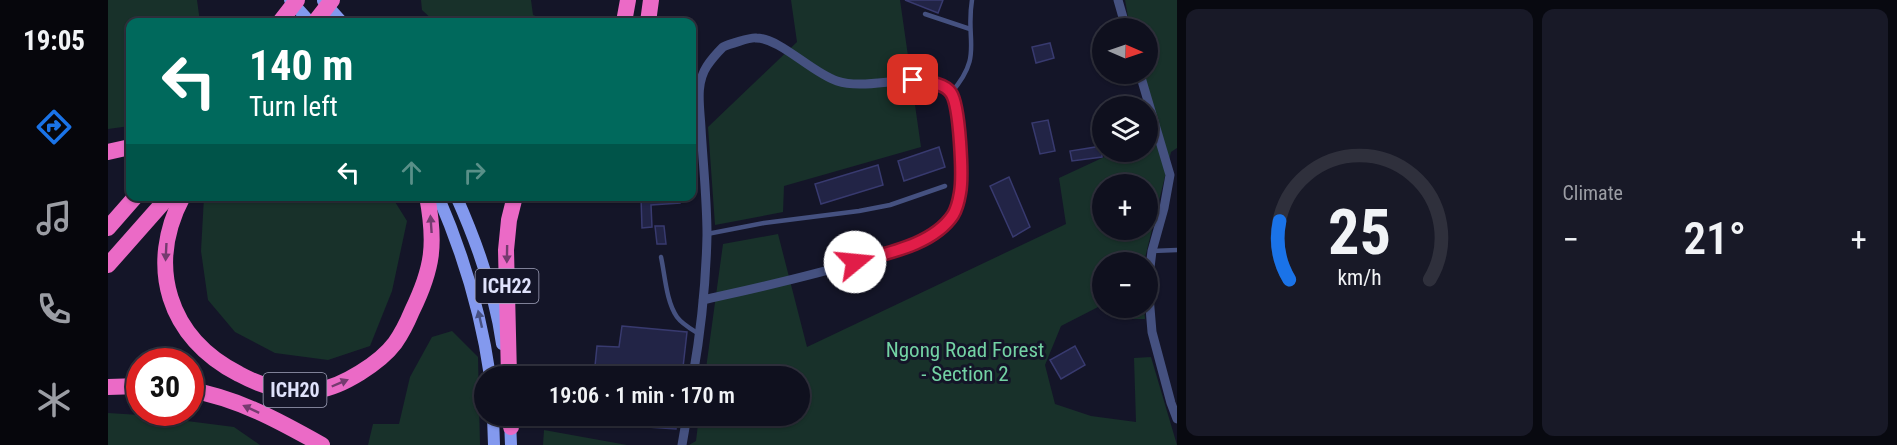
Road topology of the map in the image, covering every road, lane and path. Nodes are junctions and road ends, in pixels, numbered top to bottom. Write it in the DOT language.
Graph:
graph roads {
  1 [pos="290,0"];
  2 [pos="297,0"];
  3 [pos="322,0"];
  4 [pos="332,0"];
  5 [pos="628,0"];
  6 [pos="651,0"];
  7 [pos="972,0"];
  8 [pos="1118,0"];
  9 [pos="925,14"];
  10 [pos="283,18"];
  11 [pos="306,18"];
  12 [pos="318,18"];
  13 [pos="338,18"];
  14 [pos="625,18"];
  15 [pos="649,18"];
  16 [pos="1123,18"];
  17 [pos="970,28"];
  18 [pos="1143,84"];
  19 [pos="951,93"];
  20 [pos="126,148"];
  21 [pos="108,152"];
  22 [pos="945,186"];
  23 [pos="132,201"];
  24 [pos="165,201"];
  25 [pos="181,201"];
  26 [pos="428,201"];
  27 [pos="440,201"];
  28 [pos="458,201"];
  29 [pos="514,201"];
  30 [pos="108,228"];
  31 [pos="707,234"];
  32 [pos="1177,250"];
  33 [pos="1152,251"];
  34 [pos="661,257"];
  35 [pos="108,266"];
  36 [pos="703,300"];
  37 [pos="699,334"];
  38 [pos="488,366"];
  39 [pos="505,366"];
  40 [pos="507,366"];
  41 [pos="694,366"];
  42 [pos="126,386"];
  43 [pos="108,387"];
  44 [pos="204,392"];
  45 [pos="1177,419"];
  46 [pos="493,426"];
  47 [pos="510,426"];
  48 [pos="685,426"];
  49 [pos="322,445"];
  50 [pos="494,445"];
  51 [pos="511,445"];
  52 [pos="682,445"];
  1 -- 11 [label="main road"];
  2 -- 10 [label="highway, bridge"];
  3 -- 13 [label="main road"];
  4 -- 12 [label="highway, bridge"];
  5 -- 14 [label="highway"];
  6 -- 15 [label="highway"];
  7 -- 17 [label="lane"];
  8 -- 16 [label="street"];
  9 -- 17 [label="lane"];
  17 -- 19 [label="lane"];
  18 -- 33 [label="street"];
  19 -- 31 [label="street"];
  19 -- 36 [label="street"];
  20 -- 21 [label="highway"];
  22 -- 31 [label="lane"];
  23 -- 30 [label="highway"];
  24 -- 35 [label="highway"];
  25 -- 26 [label="highway, ICH20, one-way"];
  38 -- 27 [label="main road, one-way"];
  28 -- 39 [label="main road"];
  29 -- 40 [label="highway, ICH22, one-way"];
  31 -- 36 [label="street"];
  32 -- 33 [label="lane"];
  33 -- 45 [label="street"];
  34 -- 37 [label="lane"];
  36 -- 37 [label="street"];
  37 -- 41 [label="street"];
  42 -- 43 [label="highway"];
  49 -- 44 [label="highway, one-way"];
  46 -- 50 [label="main road"];
  47 -- 51 [label="main road"];
  48 -- 52 [label="street"];
}
